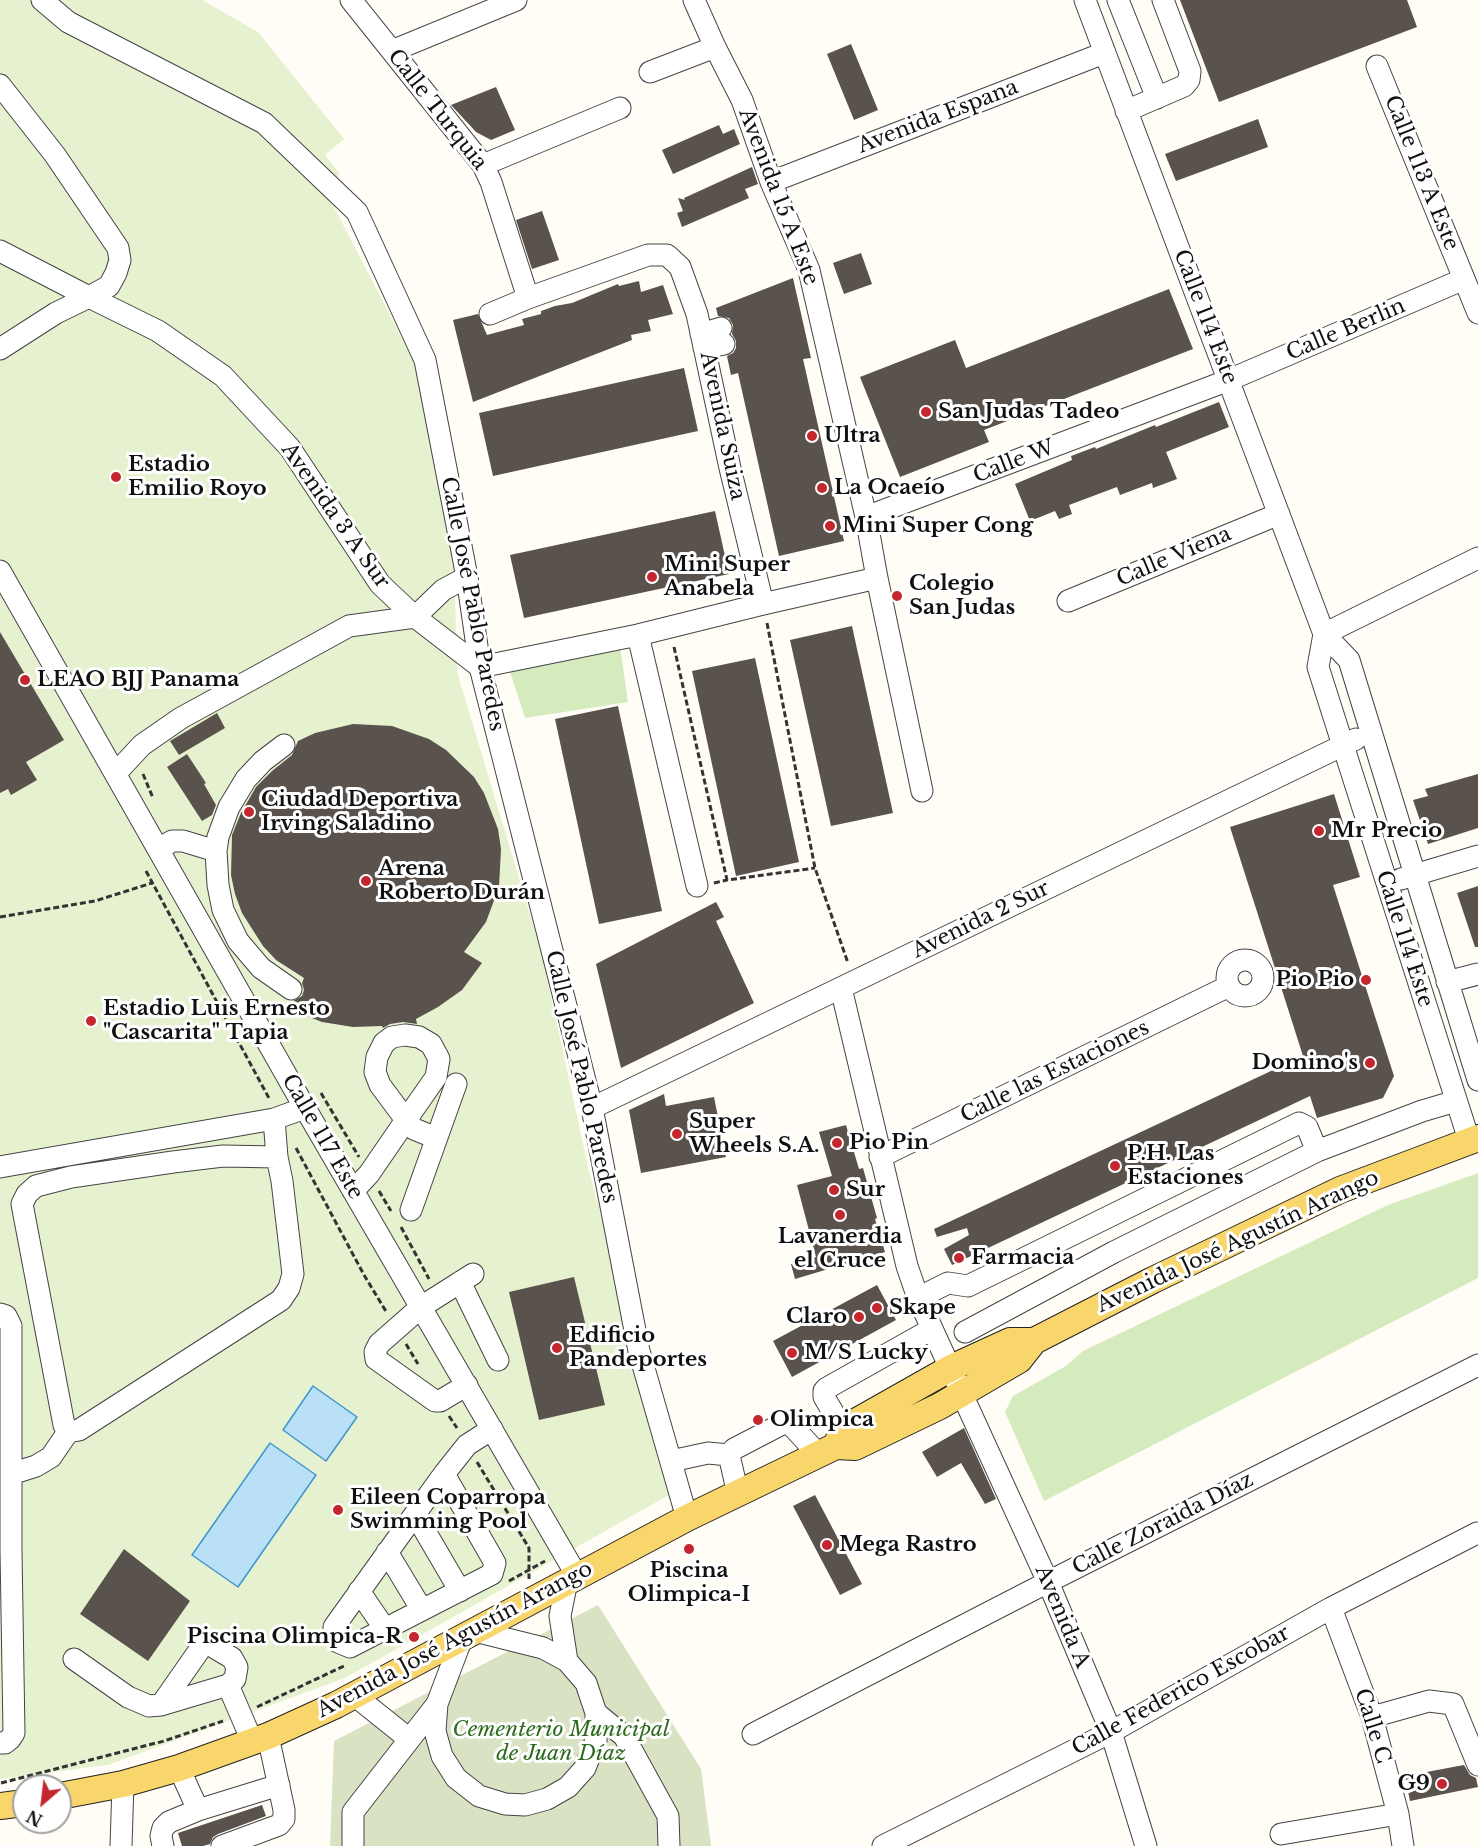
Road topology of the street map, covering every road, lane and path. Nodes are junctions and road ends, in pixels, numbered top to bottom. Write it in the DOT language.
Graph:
graph roads {
  1 [pos="42,0"];
  2 [pos="351,0"];
  3 [pos="516,0"];
  4 [pos="694,0"];
  5 [pos="1085,0"];
  6 [pos="1118,0"];
  7 [pos="1163,0"];
  8 [pos="715,47"];
  9 [pos="392,51"];
  10 [pos="1104,52"];
  11 [pos="1377,66"];
  12 [pos="650,72"];
  13 [pos="0,85"];
  14 [pos="1157,98"];
  15 [pos="620,108"];
  16 [pos="1126,111"];
  17 [pos="483,165"];
  18 [pos="771,182"];
  19 [pos="0,251"];
  20 [pos="1464,279"];
  21 [pos="89,297"];
  22 [pos="528,298"];
  23 [pos="1478,313"];
  24 [pos="490,315"];
  25 [pos="0,349"];
  26 [pos="1229,380"];
  27 [pos="1279,514"];
  28 [pos="866,517"];
  29 [pos="1478,558"];
  30 [pos="0,571"];
  31 [pos="466,577"];
  32 [pos="877,578"];
  33 [pos="1068,601"];
  34 [pos="763,603"];
  35 [pos="415,617"];
  36 [pos="669,627"];
  37 [pos="1324,634"];
  38 [pos="638,635"];
  39 [pos="480,667"];
  40 [pos="1371,732"];
  41 [pos="284,745"];
  42 [pos="1344,745"];
  43 [pos="116,773"];
  44 [pos="922,791"];
  45 [pos="159,849"];
  46 [pos="216,851"];
  47 [pos="1478,856"];
  48 [pos="815,868"];
  49 [pos="1415,875"];
  50 [pos="1386,884"];
  51 [pos="697,886"];
  52 [pos="0,917"];
  53 [pos="1478,976"];
  54 [pos="1447,982"];
  55 [pos="850,984"];
  56 [pos="1229,986"];
  57 [pos="291,989"];
  58 [pos="1477,1073"];
  59 [pos="456,1084"];
  60 [pos="1456,1101"];
  61 [pos="304,1108"];
  62 [pos="592,1108"];
  63 [pos="277,1118"];
  64 [pos="219,1128"];
  65 [pos="169,1137"];
  66 [pos="436,1138"];
  67 [pos="1474,1139"];
  68 [pos="120,1146"];
  69 [pos="1317,1151"];
  70 [pos="69,1155"];
  71 [pos="223,1156"];
  72 [pos="277,1157"];
  73 [pos="880,1157"];
  74 [pos="173,1162"];
  75 [pos="9,1165"];
  76 [pos="124,1170"];
  77 [pos="71,1177"];
  78 [pos="353,1191"];
  79 [pos="27,1194"];
  80 [pos="411,1210"];
  81 [pos="918,1298"];
  82 [pos="421,1307"];
  83 [pos="0,1314"];
  84 [pos="396,1328"];
  85 [pos="932,1329"];
  86 [pos="965,1332"];
  87 [pos="1034,1341"];
  88 [pos="498,1360"];
  89 [pos="418,1364"];
  90 [pos="1478,1365"];
  91 [pos="951,1368"];
  92 [pos="467,1385"];
  93 [pos="962,1393"];
  94 [pos="440,1401"];
  95 [pos="492,1429"];
  96 [pos="68,1432"];
  97 [pos="832,1443"];
  98 [pos="467,1445"];
  99 [pos="729,1455"];
  100 [pos="671,1461"];
  101 [pos="11,1474"];
  102 [pos="444,1474"];
  103 [pos="738,1494"];
  104 [pos="415,1514"];
  105 [pos="687,1518"];
  106 [pos="1477,1533"];
  107 [pos="562,1550"];
  108 [pos="5,1551"];
  109 [pos="387,1552"];
  110 [pos="529,1571"];
  111 [pos="572,1579"];
  112 [pos="509,1582"];
  113 [pos="1048,1582"];
  114 [pos="359,1591"];
  115 [pos="460,1591"];
  116 [pos="529,1602"];
  117 [pos="1331,1608"];
  118 [pos="422,1610"];
  119 [pos="385,1629"];
  120 [pos="468,1634"];
  121 [pos="74,1659"];
  122 [pos="355,1660"];
  123 [pos="567,1661"];
  124 [pos="228,1685"];
  125 [pos="354,1695"];
  126 [pos="437,1704"];
  127 [pos="161,1705"];
  128 [pos="597,1713"];
  129 [pos="241,1715"];
  130 [pos="1372,1717"];
  131 [pos="1111,1732"];
  132 [pos="753,1734"];
  133 [pos="260,1739"];
  134 [pos="409,1739"];
  135 [pos="0,1743"];
  136 [pos="1478,1765"];
  137 [pos="179,1768"];
  138 [pos="0,1783"];
  139 [pos="123,1784"];
  140 [pos="279,1785"];
  141 [pos="72,1794"];
  142 [pos="198,1810"];
  143 [pos="1398,1814"];
  144 [pos="1281,1834"];
  145 [pos="896,1843"];
  146 [pos="122,1846"];
  147 [pos="163,1846"];
  148 [pos="222,1846"];
  149 [pos="353,1846"];
  150 [pos="669,1846"];
  151 [pos="1146,1846"];
  152 [pos="1403,1846"];
  1 -- 31 [label="street, Calle José Pablo Paredes"];
  2 -- 9 [label="street, Calle Turquia"];
  3 -- 9 [label="street"];
  4 -- 8 [label="street, Avenida 15 A Este"];
  5 -- 10 [label="street, Calle 114 Este"];
  6 -- 14 [label="street"];
  7 -- 14 [label="street"];
  8 -- 12 [label="street"];
  8 -- 18 [label="street, Avenida 15 A Este"];
  9 -- 17 [label="street, Calle Turquia"];
  10 -- 16 [label="street, Calle 114 Este"];
  10 -- 18 [label="street, Avenida Espana"];
  11 -- 20 [label="street, Calle 113 A Este"];
  13 -- 21 [label="street"];
  14 -- 16 [label="street"];
  15 -- 17 [label="street"];
  16 -- 26 [label="street, Calle 114 Este"];
  17 -- 22 [label="street, Calle Turquia"];
  18 -- 28 [label="street, Avenida 15 A Este"];
  19 -- 21 [label="street, Avenida 3 A Sur"];
  20 -- 23 [label="street, Calle 113 A Este"];
  20 -- 26 [label="street, Calle Berlin"];
  21 -- 25 [label="street"];
  21 -- 35 [label="street, Avenida 3 A Sur"];
  22 -- 24 [label="street"];
  22 -- 34 [label="street, Avenida Suiza"];
  26 -- 27 [label="street, Calle 114 Este"];
  26 -- 28 [label="street, Calle W"];
  27 -- 33 [label="street, Calle Viena"];
  27 -- 37 [label="street, Calle 114 Este"];
  28 -- 32 [label="street, Avenida 15 A Este"];
  29 -- 37 [label="street"];
  30 -- 43 [label="street, Calle 117 Este"];
  31 -- 35 [label="street"];
  31 -- 39 [label="street, Calle José Pablo Paredes"];
  32 -- 34 [label="street"];
  32 -- 44 [label="street, Avenida 15 A Este"];
  34 -- 36 [label="street"];
  34 -- 48 [label="path"];
  35 -- 39 [label="street, Avenida 3 A Sur"];
  35 -- 43 [label="street"];
  36 -- 38 [label="street"];
  36 -- 48 [label="path"];
  37 -- 40 [label="street, Calle 114 Este"];
  37 -- 42 [label="street, Calle 114 Este"];
  38 -- 39 [label="street"];
  38 -- 51 [label="street"];
  39 -- 62 [label="street, Calle José Pablo Paredes"];
  40 -- 42 [label="street, Avenida 2 Sur"];
  40 -- 49 [label="street, Calle 114 Este"];
  41 -- 46 [label="street"];
  42 -- 50 [label="street, Calle 114 Este"];
  42 -- 55 [label="street, Avenida 2 Sur"];
  43 -- 45 [label="street, Calle 117 Este"];
  45 -- 46 [label="street"];
  45 -- 61 [label="street, Calle 117 Este"];
  46 -- 57 [label="street"];
  47 -- 49 [label="street"];
  48 -- 55 [label="path"];
  49 -- 50 [label="street"];
  49 -- 54 [label="street, Calle 114 Este"];
  50 -- 60 [label="street, Calle 114 Este"];
  52 -- 63 [label="path"];
  53 -- 54 [label="street"];
  54 -- 58 [label="street, Calle 114 Este"];
  55 -- 62 [label="street, Avenida 2 Sur"];
  55 -- 73 [label="street, Avenida A"];
  56 -- 73 [label="street, Calle las Estaciones"];
  59 -- 66 [label="street"];
  60 -- 67 [label="street, Calle 114 Este"];
  60 -- 69 [label="street"];
  61 -- 63 [label="street"];
  61 -- 78 [label="street, Calle 117 Este"];
  62 -- 100 [label="street, Calle José Pablo Paredes"];
  63 -- 64 [label="street"];
  63 -- 72 [label="street"];
  63 -- 84 [label="path"];
  64 -- 65 [label="street"];
  64 -- 71 [label="street"];
  65 -- 68 [label="street"];
  65 -- 74 [label="street"];
  66 -- 78 [label="street"];
  66 -- 80 [label="street"];
  67 -- 87 [label="main road, Avenida José Agustín Arango"];
  68 -- 70 [label="street"];
  68 -- 76 [label="street"];
  69 -- 81 [label="street"];
  69 -- 86 [label="street"];
  70 -- 75 [label="street"];
  70 -- 77 [label="street"];
  71 -- 72 [label="street"];
  71 -- 74 [label="street"];
  72 -- 96 [label="street"];
  73 -- 81 [label="street, Avenida A"];
  74 -- 76 [label="street"];
  75 -- 79 [label="street"];
  76 -- 77 [label="street"];
  77 -- 79 [label="street"];
  78 -- 82 [label="street, Calle 117 Este"];
  79 -- 96 [label="street"];
  81 -- 85 [label="street, Avenida A"];
  82 -- 84 [label="street"];
  82 -- 88 [label="street"];
  82 -- 92 [label="street, Calle 117 Este"];
  83 -- 101 [label="street"];
  84 -- 89 [label="path"];
  84 -- 94 [label="street"];
  85 -- 91 [label="street, Avenida A"];
  85 -- 97 [label="street"];
  87 -- 91 [label="main road, Avenida José Agustín Arango"];
  87 -- 93 [label="main road, Avenida José Agustín Arango"];
  90 -- 113 [label="street, Calle Zoraida Díaz"];
  91 -- 93 [label="street, Avenida A"];
  91 -- 97 [label="main road, Avenida José Agustín Arango"];
  92 -- 94 [label="street"];
  92 -- 95 [label="street, Calle 117 Este"];
  93 -- 97 [label="main road, Avenida José Agustín Arango"];
  93 -- 113 [label="street, Avenida A"];
  94 -- 98 [label="path"];
  95 -- 98 [label="street"];
  95 -- 107 [label="street, Calle 117 Este"];
  96 -- 101 [label="street"];
  97 -- 99 [label="street"];
  97 -- 103 [label="main road, Avenida José Agustín Arango"];
  98 -- 102 [label="street"];
  98 -- 110 [label="path"];
  99 -- 100 [label="street"];
  99 -- 103 [label="street"];
  100 -- 105 [label="street, Calle José Pablo Paredes"];
  101 -- 108 [label="street"];
  102 -- 104 [label="street"];
  102 -- 115 [label="street"];
  103 -- 105 [label="main road, Avenida José Agustín Arango"];
  104 -- 109 [label="street"];
  104 -- 115 [label="street"];
  105 -- 111 [label="main road, Avenida José Agustín Arango"];
  106 -- 117 [label="street, Calle Federico Escobar"];
  107 -- 110 [label="path"];
  107 -- 111 [label="street, Calle 117 Este"];
  108 -- 135 [label="street"];
  109 -- 114 [label="street"];
  109 -- 118 [label="street"];
  110 -- 112 [label="path"];
  110 -- 116 [label="path"];
  111 -- 116 [label="main road, Avenida José Agustín Arango"];
  111 -- 123 [label="street"];
  113 -- 131 [label="street, Avenida A"];
  113 -- 132 [label="street, Calle Zoraida Díaz"];
  114 -- 119 [label="street"];
  114 -- 119 [label="street"];
  115 -- 118 [label="street"];
  116 -- 120 [label="main road, Avenida José Agustín Arango"];
  117 -- 130 [label="street, Calle C"];
  117 -- 131 [label="street, Calle Federico Escobar"];
  118 -- 119 [label="street"];
  120 -- 123 [label="street"];
  120 -- 125 [label="main road, Avenida José Agustín Arango"];
  120 -- 126 [label="street"];
  121 -- 127 [label="street"];
  122 -- 129 [label="path"];
  123 -- 128 [label="street"];
  124 -- 127 [label="street"];
  124 -- 127 [label="street"];
  124 -- 129 [label="street"];
  125 -- 133 [label="main road, Avenida José Agustín Arango"];
  125 -- 134 [label="street"];
  126 -- 128 [label="street"];
  126 -- 134 [label="street"];
  128 -- 150 [label="street"];
  129 -- 133 [label="street"];
  129 -- 138 [label="path"];
  130 -- 136 [label="street"];
  130 -- 143 [label="street, Calle C"];
  131 -- 145 [label="street, Calle Federico Escobar"];
  131 -- 151 [label="street, Avenida A"];
  133 -- 137 [label="main road, Avenida José Agustín Arango"];
  133 -- 140 [label="street"];
  134 -- 149 [label="street"];
  137 -- 139 [label="main road, Avenida José Agustín Arango"];
  137 -- 142 [label="street"];
  139 -- 141 [label="main road, Avenida José Agustín Arango"];
  139 -- 146 [label="street"];
  140 -- 142 [label="street"];
  140 -- 148 [label="street"];
  142 -- 147 [label="street"];
  143 -- 144 [label="street"];
  143 -- 152 [label="street, Calle C"];
}
